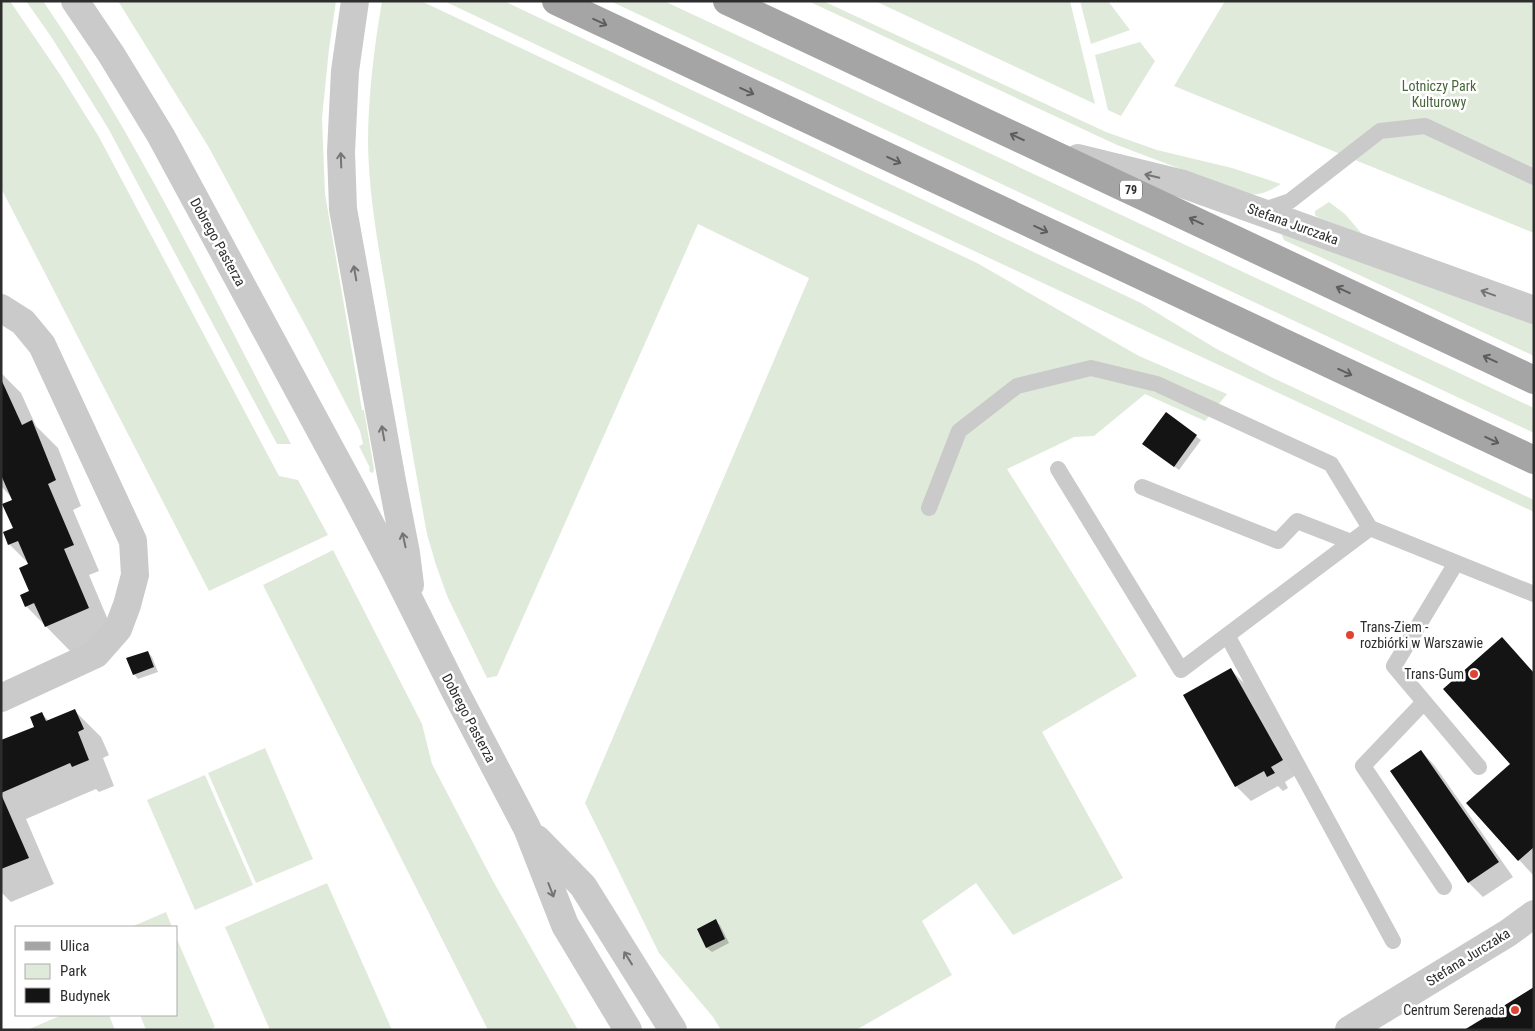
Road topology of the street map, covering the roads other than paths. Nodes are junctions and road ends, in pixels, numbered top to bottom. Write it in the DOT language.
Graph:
graph roads {
  1 [pos="75,1"];
  2 [pos="355,1"];
  3 [pos="556,1"];
  4 [pos="727,1"];
  5 [pos="1048,151"];
  6 [pos="1534,177"];
  7 [pos="1260,212"];
  8 [pos="1,308"];
  9 [pos="1534,310"];
  10 [pos="1534,380"];
  11 [pos="1534,460"];
  12 [pos="1058,469"];
  13 [pos="392,481"];
  14 [pos="1142,487"];
  15 [pos="352,489"];
  16 [pos="929,508"];
  17 [pos="1370,528"];
  18 [pos="1351,542"];
  19 [pos="1456,563"];
  20 [pos="1534,594"];
  21 [pos="413,606"];
  22 [pos="1227,635"];
  23 [pos="1,698"];
  24 [pos="1424,702"];
  25 [pos="1479,767"];
  26 [pos="528,828"];
  27 [pos="1444,887"];
  28 [pos="1534,914"];
  29 [pos="1393,941"];
  30 [pos="1353,1027"];
  31 [pos="628,1030"];
  32 [pos="673,1030"];
  1 -- 15 [label="street, Dobrego Pasterza"];
  13 -- 2 [label="street, Dobrego Pasterza, one-way"];
  3 -- 11 [label="main road, one-way"];
  5 -- 4 [label="main road, 79, one-way"];
  7 -- 5 [label="street, Stefana Jurczaka, one-way"];
  10 -- 5 [label="main road, 79, one-way"];
  6 -- 7 [label="lane"];
  9 -- 7 [label="street, Stefana Jurczaka, one-way"];
  8 -- 23 [label="street"];
  12 -- 22 [label="lane"];
  13 -- 15 [label="street"];
  21 -- 13 [label="street, Dobrego Pasterza, one-way"];
  14 -- 18 [label="lane"];
  15 -- 21 [label="street, Dobrego Pasterza"];
  16 -- 17 [label="lane"];
  17 -- 18 [label="lane"];
  17 -- 19 [label="lane"];
  18 -- 22 [label="lane"];
  19 -- 20 [label="lane"];
  19 -- 24 [label="lane"];
  21 -- 26 [label="street, Dobrego Pasterza"];
  22 -- 29 [label="lane"];
  24 -- 25 [label="lane"];
  24 -- 27 [label="lane"];
  26 -- 31 [label="street, Dobrego Pasterza, one-way"];
  32 -- 26 [label="street, Dobrego Pasterza, one-way"];
  28 -- 30 [label="street, Stefana Jurczaka"];
}
